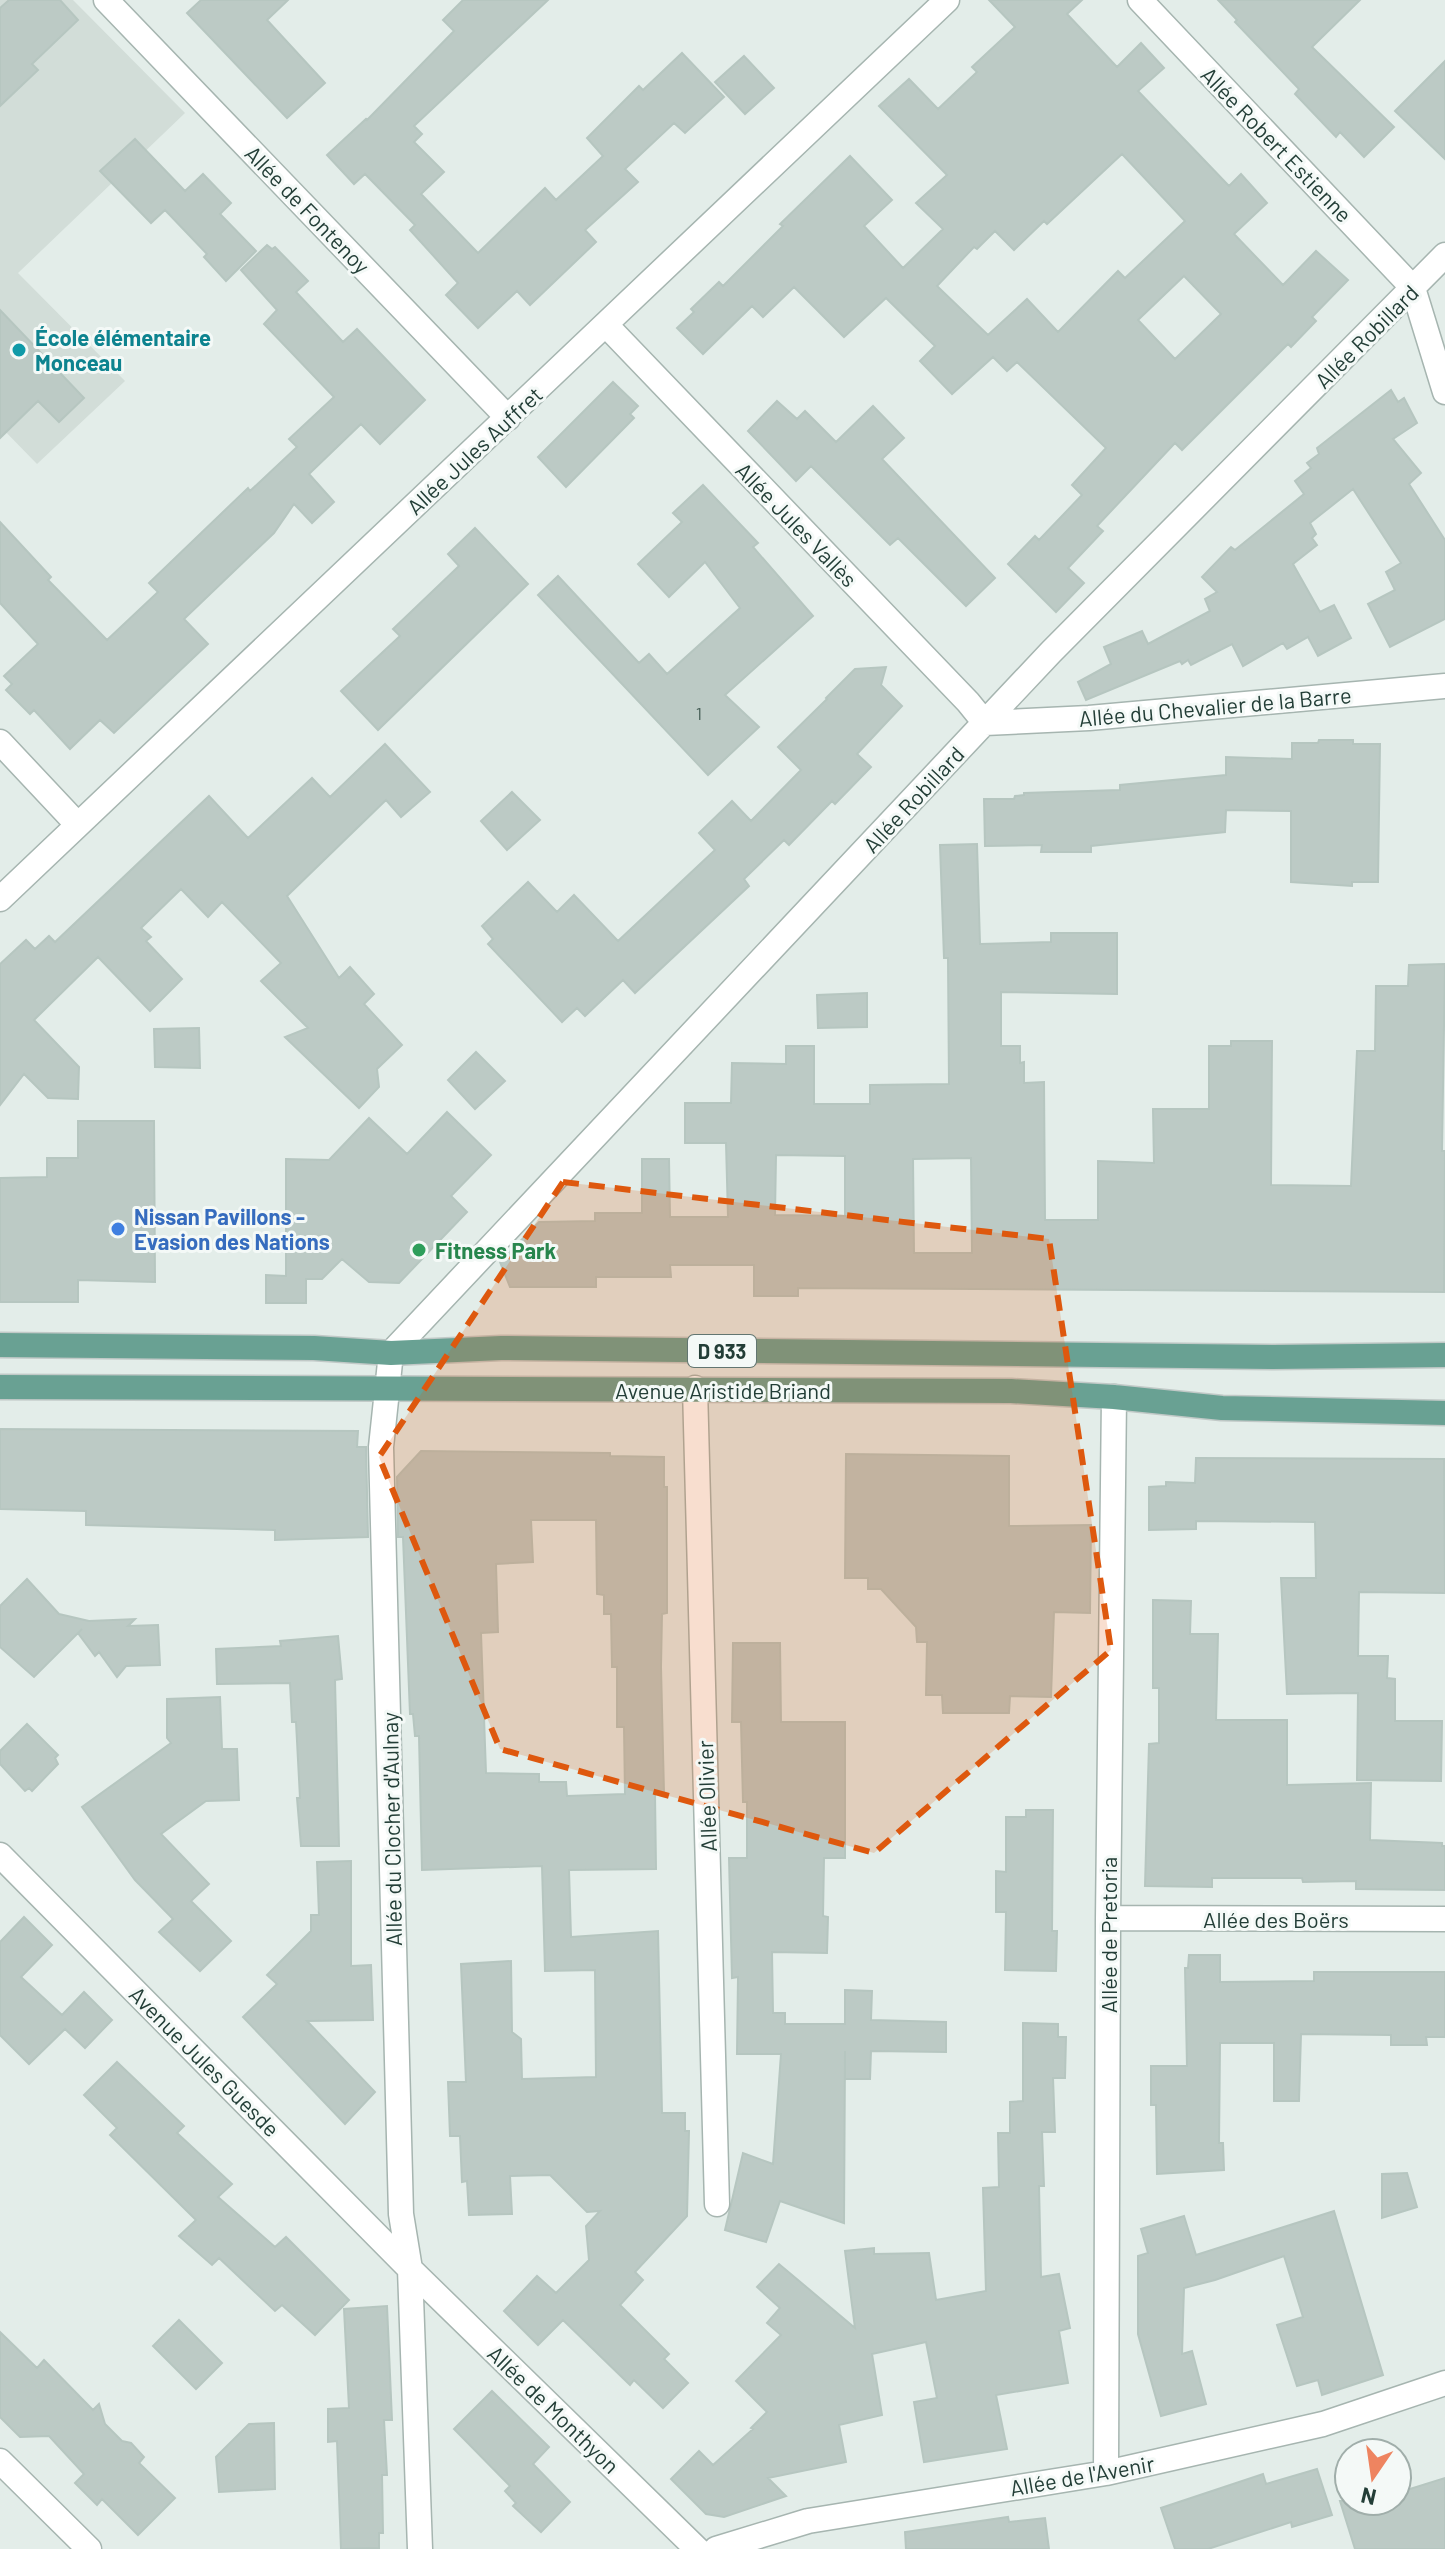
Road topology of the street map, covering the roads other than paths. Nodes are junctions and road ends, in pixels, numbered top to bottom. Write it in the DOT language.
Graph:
graph roads {
  1 [pos="106,0"];
  2 [pos="947,0"];
  3 [pos="1140,0"];
  4 [pos="1445,255"];
  5 [pos="1413,288"];
  6 [pos="607,326"];
  7 [pos="1445,392"];
  8 [pos="508,418"];
  9 [pos="1445,686"];
  10 [pos="985,723"];
  11 [pos="0,742"];
  12 [pos="77,824"];
  13 [pos="0,899"];
  14 [pos="0,1345"];
  15 [pos="391,1353"];
  16 [pos="1445,1355"];
  17 [pos="0,1387"];
  18 [pos="695,1388"];
  19 [pos="388,1390"];
  20 [pos="1114,1397"];
  21 [pos="1445,1413"];
  22 [pos="0,1855"];
  23 [pos="1108,1918"];
  24 [pos="1445,1919"];
  25 [pos="717,2204"];
  26 [pos="410,2269"];
  27 [pos="1445,2383"];
  28 [pos="0,2461"];
  29 [pos="1106,2473"];
  30 [pos="89,2549"];
  31 [pos="420,2549"];
  32 [pos="697,2549"];
  33 [pos="716,2549"];
  1 -- 8 [label="street, Allée de Fontenoy"];
  2 -- 6 [label="street, Allée Jules Auffret"];
  3 -- 5 [label="street, Allée Robert Estienne"];
  4 -- 5 [label="street, Allée Robillard"];
  5 -- 7 [label="street"];
  5 -- 10 [label="street, Allée Robillard"];
  6 -- 8 [label="street, Allée Jules Auffret"];
  6 -- 10 [label="street, Allée Jules Vallès"];
  8 -- 12 [label="street, Allée Jules Auffret"];
  9 -- 10 [label="street, Allée du Chevalier de la Barre"];
  10 -- 15 [label="street, Allée Robillard"];
  11 -- 12 [label="street"];
  12 -- 13 [label="street, Allée Jules Auffret"];
  14 -- 15 [label="main road, Avenue Aristide Briand / D 933"];
  15 -- 16 [label="main road, Avenue Aristide Briand / D 933"];
  15 -- 19 [label="street, Allée du Clocher d'Aulnay"];
  17 -- 19 [label="main road, Avenue Aristide Briand / D 933"];
  18 -- 19 [label="main road, Avenue Aristide Briand / D 933"];
  18 -- 20 [label="main road, Avenue Aristide Briand / D 933"];
  18 -- 25 [label="street, Allée Olivier"];
  19 -- 26 [label="street, Allée du Clocher d'Aulnay"];
  20 -- 21 [label="main road, Avenue Aristide Briand / D 933"];
  20 -- 23 [label="street, Allée de Pretoria"];
  22 -- 26 [label="street, Avenue Jules Guesde"];
  23 -- 24 [label="street, Allée des Boërs"];
  23 -- 29 [label="street, Allée de Pretoria"];
  26 -- 31 [label="street, Allée du Clocher d'Aulnay"];
  26 -- 32 [label="street, Allée de Monthyon"];
  27 -- 29 [label="street, Allée de l'Avenir"];
  28 -- 30 [label="street"];
  29 -- 33 [label="street, Allée de l'Avenir"];
}
